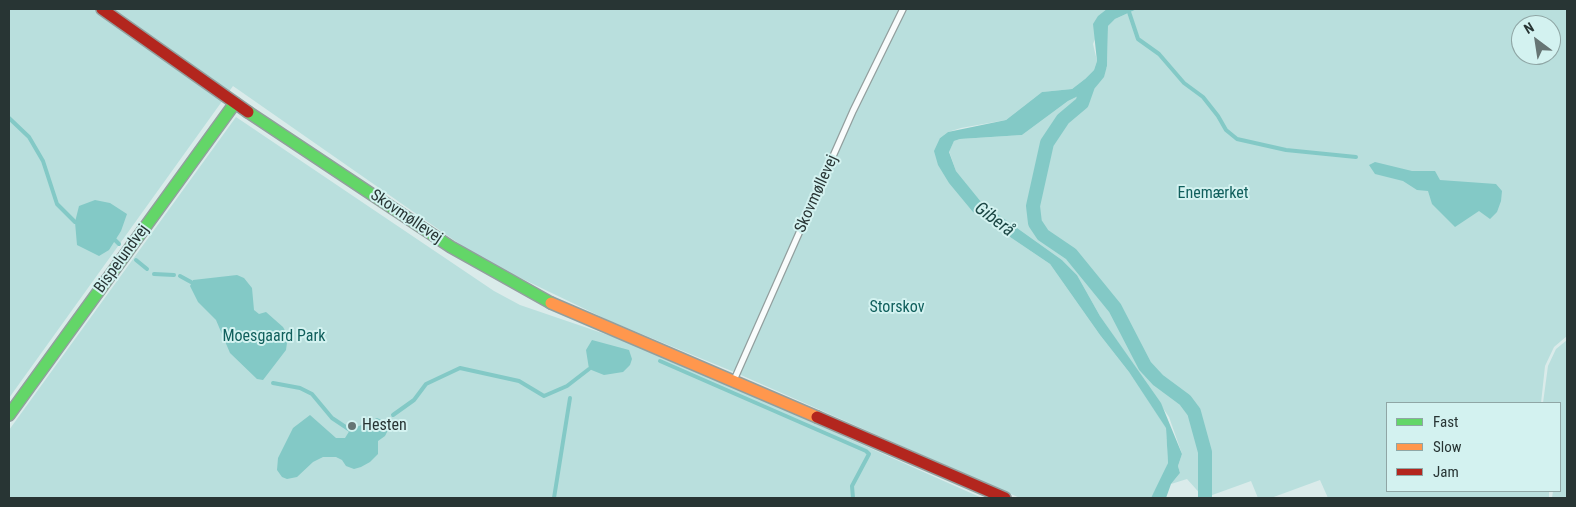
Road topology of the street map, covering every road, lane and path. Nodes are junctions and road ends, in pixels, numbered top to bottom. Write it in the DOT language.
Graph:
graph roads {
  1 [pos="102,9"];
  2 [pos="903,9"];
  3 [pos="235,103"];
  4 [pos="734,381"];
  5 [pos="9,415"];
  6 [pos="1005,498"];
  1 -- 3 [label="street, Skovmøllevej"];
  2 -- 4 [label="lane, Skovmøllevej"];
  3 -- 4 [label="street, Skovmøllevej"];
  3 -- 5 [label="street, Bispelundvej"];
  4 -- 6 [label="street, Skovmøllevej"];
}
